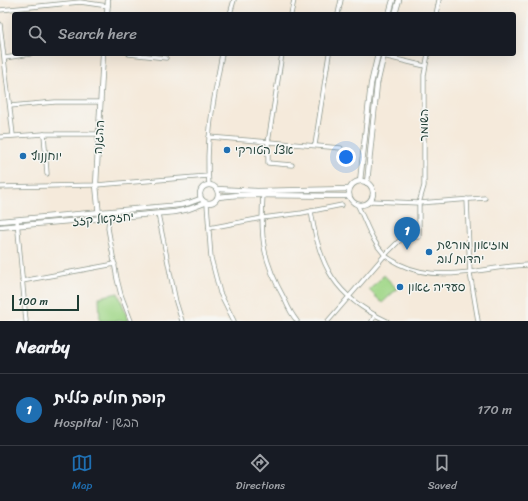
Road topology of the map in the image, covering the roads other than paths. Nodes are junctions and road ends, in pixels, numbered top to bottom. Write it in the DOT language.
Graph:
graph roads {
  1 [pos="108,0"];
  2 [pos="234,0"];
  3 [pos="294,0"];
  4 [pos="341,0"];
  5 [pos="393,0"];
  6 [pos="399,0"];
  7 [pos="439,0"];
  8 [pos="108,6"];
  9 [pos="0,10"];
  10 [pos="107,12"];
  11 [pos="231,12"];
  12 [pos="291,12"];
  13 [pos="338,12"];
  14 [pos="390,12"];
  15 [pos="396,12"];
  16 [pos="436,12"];
  17 [pos="0,24"];
  18 [pos="18,56"];
  19 [pos="103,56"];
  20 [pos="148,56"];
  21 [pos="222,56"];
  22 [pos="282,56"];
  23 [pos="329,56"];
  24 [pos="382,56"];
  25 [pos="382,56"];
  26 [pos="386,56"];
  27 [pos="428,56"];
  28 [pos="5,58"];
  29 [pos="166,58"];
  30 [pos="425,66"];
  31 [pos="101,102"];
  32 [pos="10,106"];
  33 [pos="44,134"];
  34 [pos="99,134"];
  35 [pos="13,135"];
  36 [pos="0,137"];
  37 [pos="209,137"];
  38 [pos="268,142"];
  39 [pos="315,145"];
  40 [pos="341,148"];
  41 [pos="292,165"];
  42 [pos="48,174"];
  43 [pos="208,176"];
  44 [pos="360,181"];
  45 [pos="367,183"];
  46 [pos="96,185"];
  47 [pos="209,185"];
  48 [pos="0,187"];
  49 [pos="217,189"];
  50 [pos="349,189"];
  51 [pos="263,195"];
  52 [pos="349,196"];
  53 [pos="218,197"];
  54 [pos="485,198"];
  55 [pos="200,199"];
  56 [pos="467,199"];
  57 [pos="371,201"];
  58 [pos="206,203"];
  59 [pos="419,203"];
  60 [pos="342,205"];
  61 [pos="358,206"];
  62 [pos="311,211"];
  63 [pos="98,213"];
  64 [pos="158,214"];
  65 [pos="109,218"];
  66 [pos="262,218"];
  67 [pos="99,219"];
  68 [pos="17,220"];
  69 [pos="0,221"];
  70 [pos="18,226"];
  71 [pos="0,227"];
  72 [pos="209,228"];
  73 [pos="385,256"];
  74 [pos="115,264"];
  75 [pos="528,264"];
  76 [pos="470,273"];
  77 [pos="22,281"];
  78 [pos="349,298"];
  79 [pos="375,315"];
  80 [pos="26,321"];
  81 [pos="131,321"];
  82 [pos="182,321"];
  83 [pos="234,321"];
  84 [pos="297,321"];
  85 [pos="328,321"];
  86 [pos="372,321"];
  87 [pos="387,321"];
  88 [pos="478,321"];
  1 -- 8 [label="street"];
  2 -- 11 [label="street"];
  3 -- 12 [label="street"];
  4 -- 13 [label="street"];
  5 -- 14 [label="street"];
  6 -- 15 [label="street"];
  7 -- 16 [label="street"];
  8 -- 9 [label="street"];
  8 -- 10 [label="street"];
  17 -- 28 [label="street"];
  18 -- 28 [label="street"];
  19 -- 31 [label="street, ההגנה"];
  20 -- 29 [label="street"];
  21 -- 37 [label="street"];
  22 -- 38 [label="street"];
  23 -- 39 [label="street"];
  24 -- 44 [label="street"];
  25 -- 45 [label="street"];
  26 -- 30 [label="street"];
  27 -- 30 [label="street, השומר"];
  28 -- 32 [label="street"];
  30 -- 59 [label="street, השומר"];
  31 -- 32 [label="street"];
  31 -- 34 [label="street, ההגנה"];
  32 -- 35 [label="street"];
  33 -- 34 [label="street"];
  33 -- 35 [label="street"];
  33 -- 42 [label="street"];
  34 -- 46 [label="street, ההגנה"];
  35 -- 36 [label="street"];
  37 -- 38 [label="street"];
  37 -- 43 [label="street"];
  38 -- 39 [label="street"];
  38 -- 41 [label="street"];
  39 -- 40 [label="street"];
  43 -- 46 [label="street"];
  43 -- 47 [label="street"];
  44 -- 45 [label="street"];
  44 -- 50 [label="street"];
  45 -- 57 [label="street"];
  46 -- 48 [label="street"];
  46 -- 63 [label="street, ההגנה"];
  47 -- 49 [label="street"];
  47 -- 55 [label="street"];
  49 -- 50 [label="street"];
  49 -- 53 [label="street"];
  50 -- 52 [label="street"];
  51 -- 52 [label="street"];
  51 -- 53 [label="street"];
  51 -- 66 [label="street"];
  52 -- 61 [label="street"];
  53 -- 58 [label="street"];
  54 -- 56 [label="street"];
  55 -- 58 [label="street"];
  55 -- 63 [label="street, יחזקאל קזז"];
  56 -- 59 [label="street"];
  56 -- 76 [label="street"];
  57 -- 59 [label="street"];
  57 -- 61 [label="street"];
  58 -- 64 [label="street, יחזקאל קזז"];
  58 -- 72 [label="street"];
  59 -- 73 [label="street"];
  60 -- 62 [label="street"];
  61 -- 73 [label="street"];
  62 -- 66 [label="street"];
  62 -- 78 [label="street"];
  63 -- 67 [label="street, ההגנה"];
  63 -- 68 [label="street, יחזקאל קזז"];
  64 -- 65 [label="street, יחזקאל קזז"];
  64 -- 82 [label="street"];
  65 -- 67 [label="street, יחזקאל קזז"];
  65 -- 74 [label="street"];
  66 -- 72 [label="street"];
  66 -- 84 [label="street"];
  67 -- 70 [label="street, יחזקאל קזז"];
  68 -- 69 [label="street, יחזקאל קזז"];
  68 -- 70 [label="street"];
  70 -- 71 [label="street, יחזקאל קזז"];
  70 -- 77 [label="street"];
  72 -- 83 [label="street"];
  73 -- 76 [label="street"];
  73 -- 78 [label="street"];
  74 -- 77 [label="street"];
  74 -- 81 [label="street"];
  75 -- 76 [label="street"];
  76 -- 88 [label="street"];
  77 -- 80 [label="street"];
  78 -- 79 [label="street"];
  78 -- 85 [label="street"];
  79 -- 86 [label="street"];
  79 -- 87 [label="street"];
}
